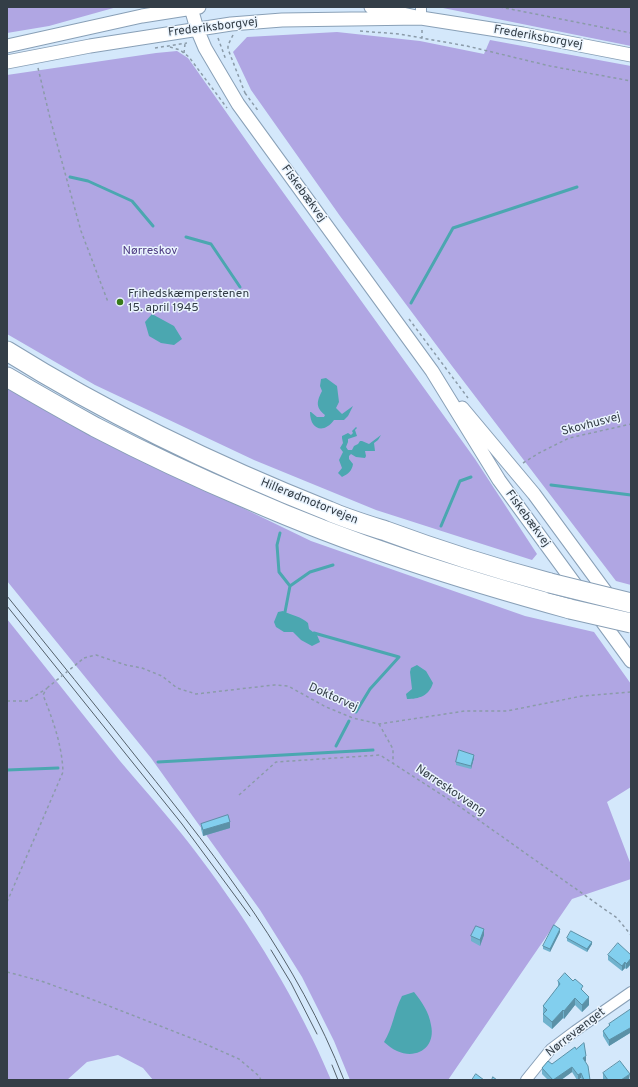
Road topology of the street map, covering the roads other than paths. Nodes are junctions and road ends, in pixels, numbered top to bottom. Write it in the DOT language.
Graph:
graph roads {
  1 [pos="371,7"];
  2 [pos="195,8"];
  3 [pos="421,12"];
  4 [pos="197,29"];
  5 [pos="7,46"];
  6 [pos="631,55"];
  7 [pos="7,62"];
  8 [pos="7,351"];
  9 [pos="432,371"];
  10 [pos="7,377"];
  11 [pos="631,603"];
  12 [pos="631,625"];
  13 [pos="631,661"];
  14 [pos="631,992"];
  15 [pos="526,1080"];
  1 -- 3 [label="street, Frederiksborgvej"];
  2 -- 4 [label="street, Fiskebækvej"];
  2 -- 5 [label="street, Frederiksborgvej"];
  3 -- 4 [label="street, Frederiksborgvej"];
  3 -- 6 [label="street, Frederiksborgvej"];
  4 -- 7 [label="street, Frederiksborgvej"];
  4 -- 9 [label="street, Fiskebækvej"];
  8 -- 11 [label="highway, Hillerødmotorvejen, bridge"];
  9 -- 12 [label="street, Fiskebækvej"];
  9 -- 13 [label="street, Fiskebækvej"];
  10 -- 12 [label="highway, Hillerødmotorvejen, bridge"];
  14 -- 15 [label="street, Nørrevænget"];
}
